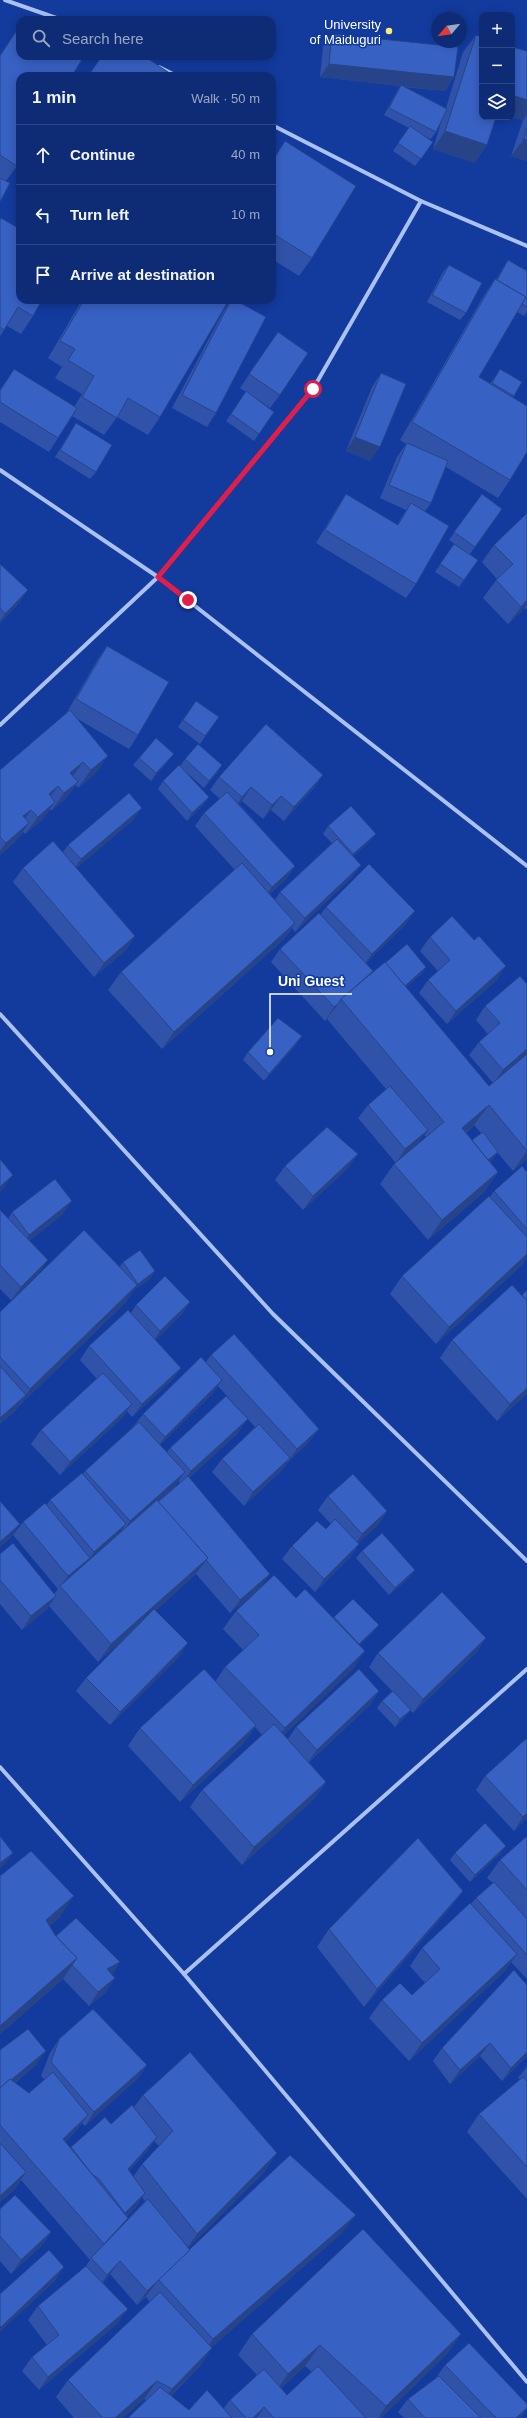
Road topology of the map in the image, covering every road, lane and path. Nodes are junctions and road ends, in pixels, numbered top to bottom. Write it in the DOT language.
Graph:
graph roads {
  1 [pos="5,0"];
  2 [pos="51,16"];
  3 [pos="151,63"];
  4 [pos="169,72"];
  5 [pos="276,127"];
  6 [pos="421,201"];
  7 [pos="527,246"];
  8 [pos="0,470"];
  9 [pos="158,577"];
  10 [pos="0,725"];
  11 [pos="527,866"];
  12 [pos="0,1014"];
  13 [pos="527,1561"];
  14 [pos="527,1669"];
  15 [pos="0,1767"];
  16 [pos="184,1974"];
  17 [pos="527,2382"];
  1 -- 2 [label="street"];
  3 -- 4 [label="street"];
  5 -- 6 [label="street"];
  6 -- 7 [label="street"];
  6 -- 9 [label="street"];
  8 -- 9 [label="street"];
  9 -- 10 [label="street"];
  9 -- 11 [label="street"];
  12 -- 13 [label="street"];
  14 -- 16 [label="street"];
  15 -- 16 [label="street"];
  16 -- 17 [label="street"];
}
